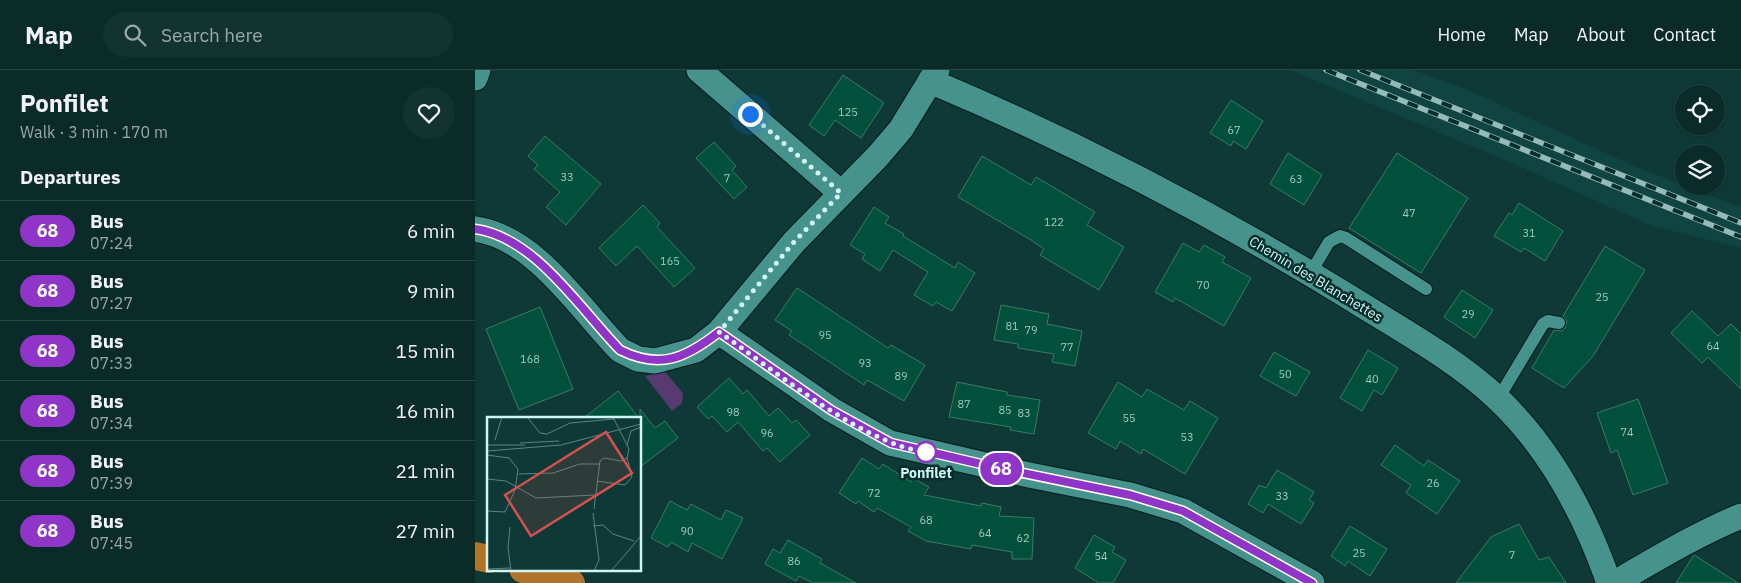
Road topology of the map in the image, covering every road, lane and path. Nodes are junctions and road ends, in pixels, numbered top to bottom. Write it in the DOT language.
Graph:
graph roads {
  1 [pos="479,70"];
  2 [pos="699,70"];
  3 [pos="933,76"];
  4 [pos="475,78"];
  5 [pos="841,193"];
  6 [pos="475,229"];
  7 [pos="1310,274"];
  8 [pos="1426,289"];
  9 [pos="1559,323"];
  10 [pos="719,332"];
  11 [pos="1498,399"];
  12 [pos="1741,516"];
  13 [pos="526,570"];
  14 [pos="571,583"];
  15 [pos="1312,583"];
  16 [pos="1609,583"];
  17 [pos="1620,583"];
  1 -- 4 [label="street"];
  2 -- 5 [label="street"];
  3 -- 5 [label="street"];
  3 -- 7 [label="street, Chemin des Blanchettes"];
  5 -- 10 [label="street"];
  6 -- 10 [label="street"];
  7 -- 8 [label="lane"];
  7 -- 11 [label="street, Chemin des Blanchettes"];
  9 -- 11 [label="lane"];
  10 -- 15 [label="street"];
  11 -- 16 [label="street, Chemin des Blanchettes"];
  12 -- 17 [label="street"];
  13 -- 14 [label="highway"];
}
